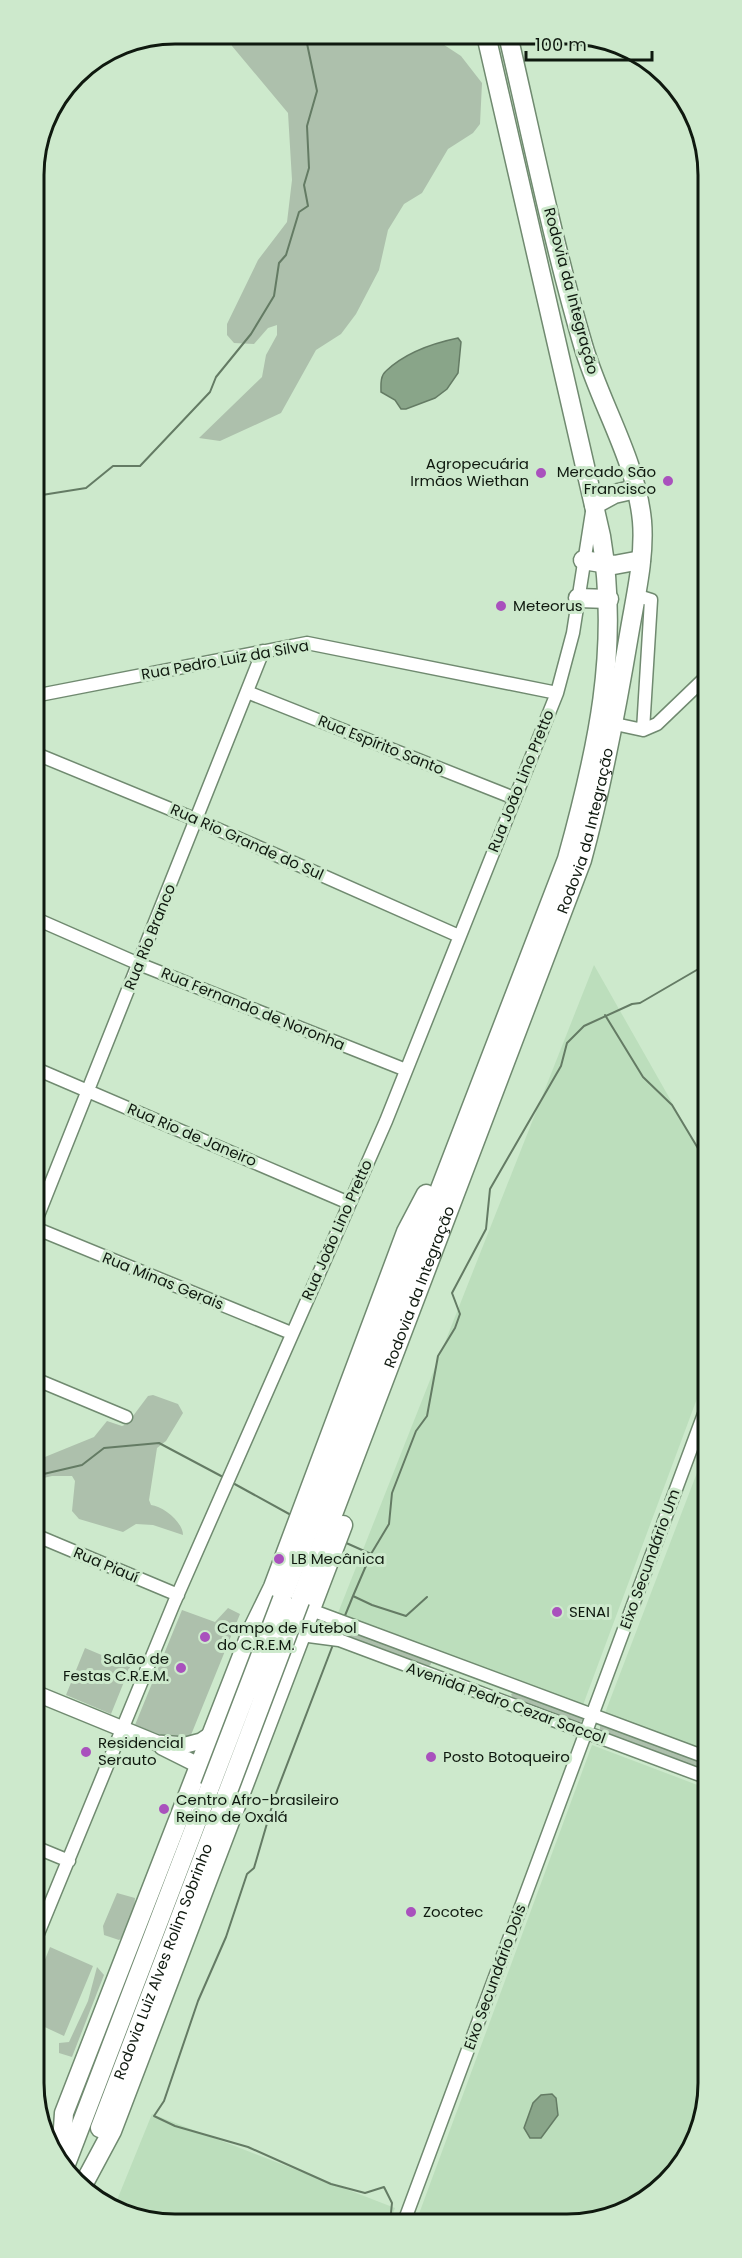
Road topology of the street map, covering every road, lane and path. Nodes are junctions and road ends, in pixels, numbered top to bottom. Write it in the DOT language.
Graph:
graph roads {
  1 [pos="488,44"];
  2 [pos="510,44"];
  3 [pos="636,489"];
  4 [pos="594,505"];
  5 [pos="583,560"];
  6 [pos="641,560"];
  7 [pos="605,564"];
  8 [pos="635,595"];
  9 [pos="578,598"];
  10 [pos="609,599"];
  11 [pos="263,651"];
  12 [pos="699,684"];
  13 [pos="247,692"];
  14 [pos="557,693"];
  15 [pos="44,694"];
  16 [pos="615,724"];
  17 [pos="643,730"];
  18 [pos="44,757"];
  19 [pos="514,798"];
  20 [pos="196,820"];
  21 [pos="44,922"];
  22 [pos="459,936"];
  23 [pos="139,964"];
  24 [pos="406,1070"];
  25 [pos="44,1072"];
  26 [pos="89,1090"];
  27 [pos="474,1124"];
  28 [pos="44,1201"];
  29 [pos="349,1203"];
  30 [pos="44,1232"];
  31 [pos="291,1333"];
  32 [pos="44,1383"];
  33 [pos="126,1417"];
  34 [pos="698,1429"];
  35 [pos="44,1539"];
  36 [pos="178,1595"];
  37 [pos="290,1603"];
  38 [pos="301,1635"];
  39 [pos="44,1697"];
  40 [pos="592,1715"];
  41 [pos="123,1729"];
  42 [pos="213,1732"];
  43 [pos="586,1732"];
  44 [pos="157,1743"];
  45 [pos="698,1754"];
  46 [pos="200,1766"];
  47 [pos="698,1774"];
  48 [pos="245,1785"];
  49 [pos="219,1791"];
  50 [pos="44,1851"];
  51 [pos="69,1861"];
  52 [pos="44,1920"];
  53 [pos="62,2150"];
  54 [pos="68,2159"];
  55 [pos="81,2175"];
  56 [pos="86,2179"];
  57 [pos="407,2214"];
  1 -- 4 [label="highway, Rodovia da Integração"];
  2 -- 3 [label="highway, Rodovia da Integração"];
  3 -- 4 [label="highway"];
  3 -- 6 [label="highway, Rodovia da Integração"];
  4 -- 5 [label="street, Rua João Lino Pretto"];
  4 -- 7 [label="highway, Rodovia da Integração"];
  5 -- 7 [label="highway"];
  5 -- 9 [label="street, Rua João Lino Pretto"];
  6 -- 7 [label="highway"];
  6 -- 8 [label="highway, Rodovia da Integração"];
  7 -- 10 [label="highway, Rodovia da Integração"];
  8 -- 16 [label="highway, Rodovia da Integração"];
  8 -- 17 [label="street"];
  9 -- 10 [label="highway"];
  9 -- 14 [label="street, Rua João Lino Pretto"];
  10 -- 27 [label="highway, Rodovia da Integração"];
  11 -- 13 [label="street, Rua Rio Branco"];
  11 -- 14 [label="street, Rua Pedro Luiz da Silva"];
  11 -- 15 [label="street, Rua Pedro Luiz da Silva"];
  12 -- 17 [label="street"];
  13 -- 19 [label="street, Rua Espírito Santo"];
  13 -- 20 [label="street, Rua Rio Branco"];
  14 -- 19 [label="street, Rua João Lino Pretto"];
  16 -- 17 [label="street"];
  16 -- 27 [label="highway, Rodovia da Integração"];
  18 -- 20 [label="street, Rua Rio Grande do Sul"];
  19 -- 22 [label="street, Rua João Lino Pretto"];
  20 -- 22 [label="street, Rua Rio Grande do Sul"];
  20 -- 23 [label="street, Rua Rio Branco"];
  21 -- 23 [label="street, Rua Fernando de Noronha"];
  22 -- 24 [label="street, Rua João Lino Pretto"];
  23 -- 24 [label="street, Rua Fernando de Noronha"];
  23 -- 26 [label="street, Rua Rio Branco"];
  24 -- 29 [label="street, Rua João Lino Pretto"];
  25 -- 26 [label="street, Rua Rio de Janeiro"];
  26 -- 28 [label="street, Rua Rio Branco"];
  26 -- 29 [label="street, Rua Rio de Janeiro"];
  27 -- 37 [label="highway, Rodovia da Integração"];
  27 -- 37 [label="highway"];
  29 -- 31 [label="street, Rua João Lino Pretto"];
  30 -- 31 [label="street, Rua Minas Gerais"];
  31 -- 36 [label="street, Rua João Lino Pretto"];
  32 -- 33 [label="street"];
  34 -- 40 [label="street, Eixo Secundário Um"];
  35 -- 36 [label="street, Rua Piauí"];
  36 -- 41 [label="street, Rua João Lino Pretto"];
  37 -- 38 [label="highway"];
  37 -- 40 [label="street, Avenida Pedro Cezar Saccol"];
  37 -- 42 [label="highway"];
  37 -- 49 [label="highway, Rodovia Luiz Alves Rolim Sobrinho, bridge"];
  38 -- 43 [label="street, Avenida Pedro Cezar Saccol"];
  38 -- 48 [label="highway"];
  39 -- 41 [label="main road"];
  40 -- 43 [label="street, Eixo Secundário Um"];
  40 -- 45 [label="street, Avenida Pedro Cezar Saccol"];
  41 -- 44 [label="main road"];
  41 -- 51 [label="street, Rua João Lino Pretto"];
  42 -- 44 [label="main road"];
  42 -- 46 [label="highway"];
  43 -- 47 [label="street, Avenida Pedro Cezar Saccol"];
  43 -- 57 [label="street, Eixo Secundário Dois"];
  44 -- 46 [label="main road"];
  46 -- 48 [label="highway"];
  46 -- 53 [label="highway"];
  48 -- 56 [label="highway"];
  49 -- 54 [label="highway, Rodovia Luiz Alves Rolim Sobrinho"];
  49 -- 55 [label="highway, Rodovia Luiz Alves Rolim Sobrinho"];
  50 -- 51 [label="street"];
  51 -- 52 [label="street, Rua João Lino Pretto"];
}
